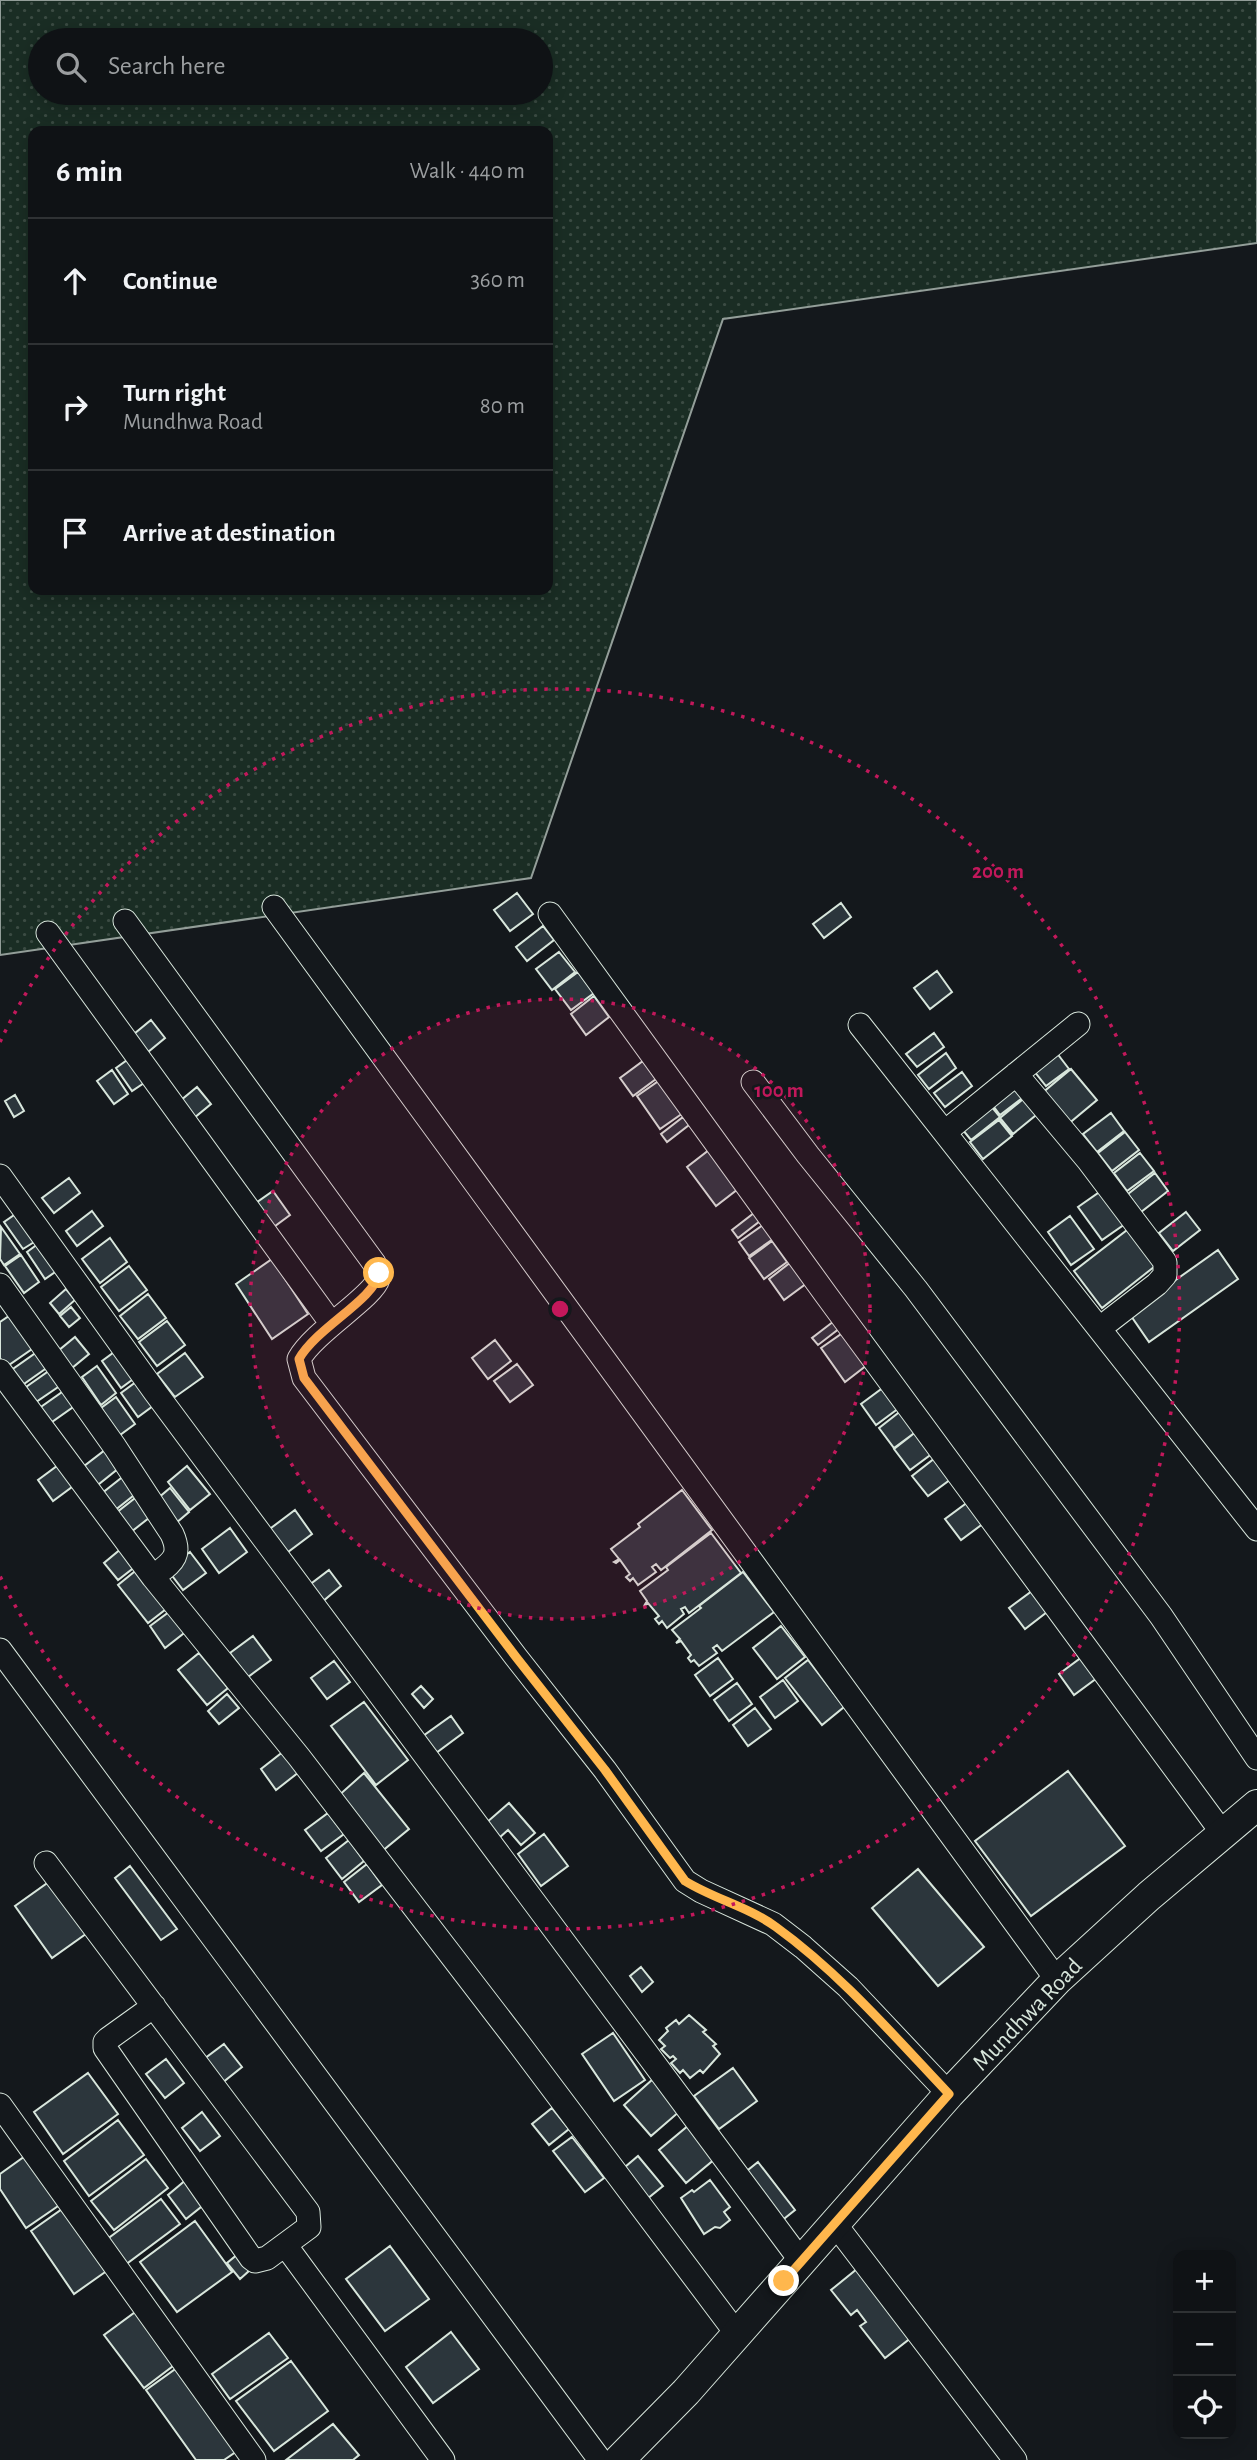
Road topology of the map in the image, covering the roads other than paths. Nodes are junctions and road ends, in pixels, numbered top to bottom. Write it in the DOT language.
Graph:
graph roads {
  1 [pos="274,907"];
  2 [pos="550,914"];
  3 [pos="125,920"];
  4 [pos="48,933"];
  5 [pos="1077,1024"];
  6 [pos="860,1025"];
  7 [pos="1016,1074"];
  8 [pos="752,1082"];
  9 [pos="945,1132"];
  10 [pos="0,1176"];
  11 [pos="0,1285"];
  12 [pos="331,1323"];
  13 [pos="1100,1328"];
  14 [pos="0,1371"];
  15 [pos="1257,1529"];
  16 [pos="153,1577"];
  17 [pos="0,1650"];
  18 [pos="1257,1758"];
  19 [pos="1257,1805"];
  20 [pos="1224,1835"];
  21 [pos="46,1863"];
  22 [pos="1057,1980"];
  23 [pos="154,2006"];
  24 [pos="949,2094"];
  25 [pos="0,2105"];
  26 [pos="835,2224"];
  27 [pos="286,2246"];
  28 [pos="801,2262"];
  29 [pos="737,2334"];
  30 [pos="254,2460"];
  31 [pos="443,2460"];
  32 [pos="600,2460"];
  33 [pos="620,2460"];
  34 [pos="1015,2460"];
  1 -- 22 [label="street"];
  2 -- 20 [label="street"];
  3 -- 12 [label="street"];
  4 -- 12 [label="street"];
  5 -- 7 [label="street"];
  6 -- 9 [label="street"];
  7 -- 9 [label="street"];
  7 -- 13 [label="street"];
  8 -- 18 [label="street"];
  9 -- 13 [label="street"];
  10 -- 28 [label="street"];
  11 -- 16 [label="street"];
  12 -- 24 [label="street"];
  13 -- 15 [label="street"];
  14 -- 16 [label="street"];
  16 -- 29 [label="street"];
  17 -- 32 [label="street"];
  19 -- 20 [label="main road, Mundhwa Road"];
  20 -- 22 [label="main road, Mundhwa Road"];
  21 -- 23 [label="street"];
  22 -- 24 [label="main road, Mundhwa Road"];
  23 -- 27 [label="street"];
  23 -- 27 [label="street"];
  24 -- 26 [label="main road, Mundhwa Road"];
  25 -- 30 [label="street"];
  26 -- 28 [label="main road, Mundhwa Road"];
  26 -- 34 [label="street"];
  27 -- 31 [label="street"];
  28 -- 29 [label="main road, Mundhwa Road"];
  29 -- 33 [label="main road, Mundhwa Road"];
}
